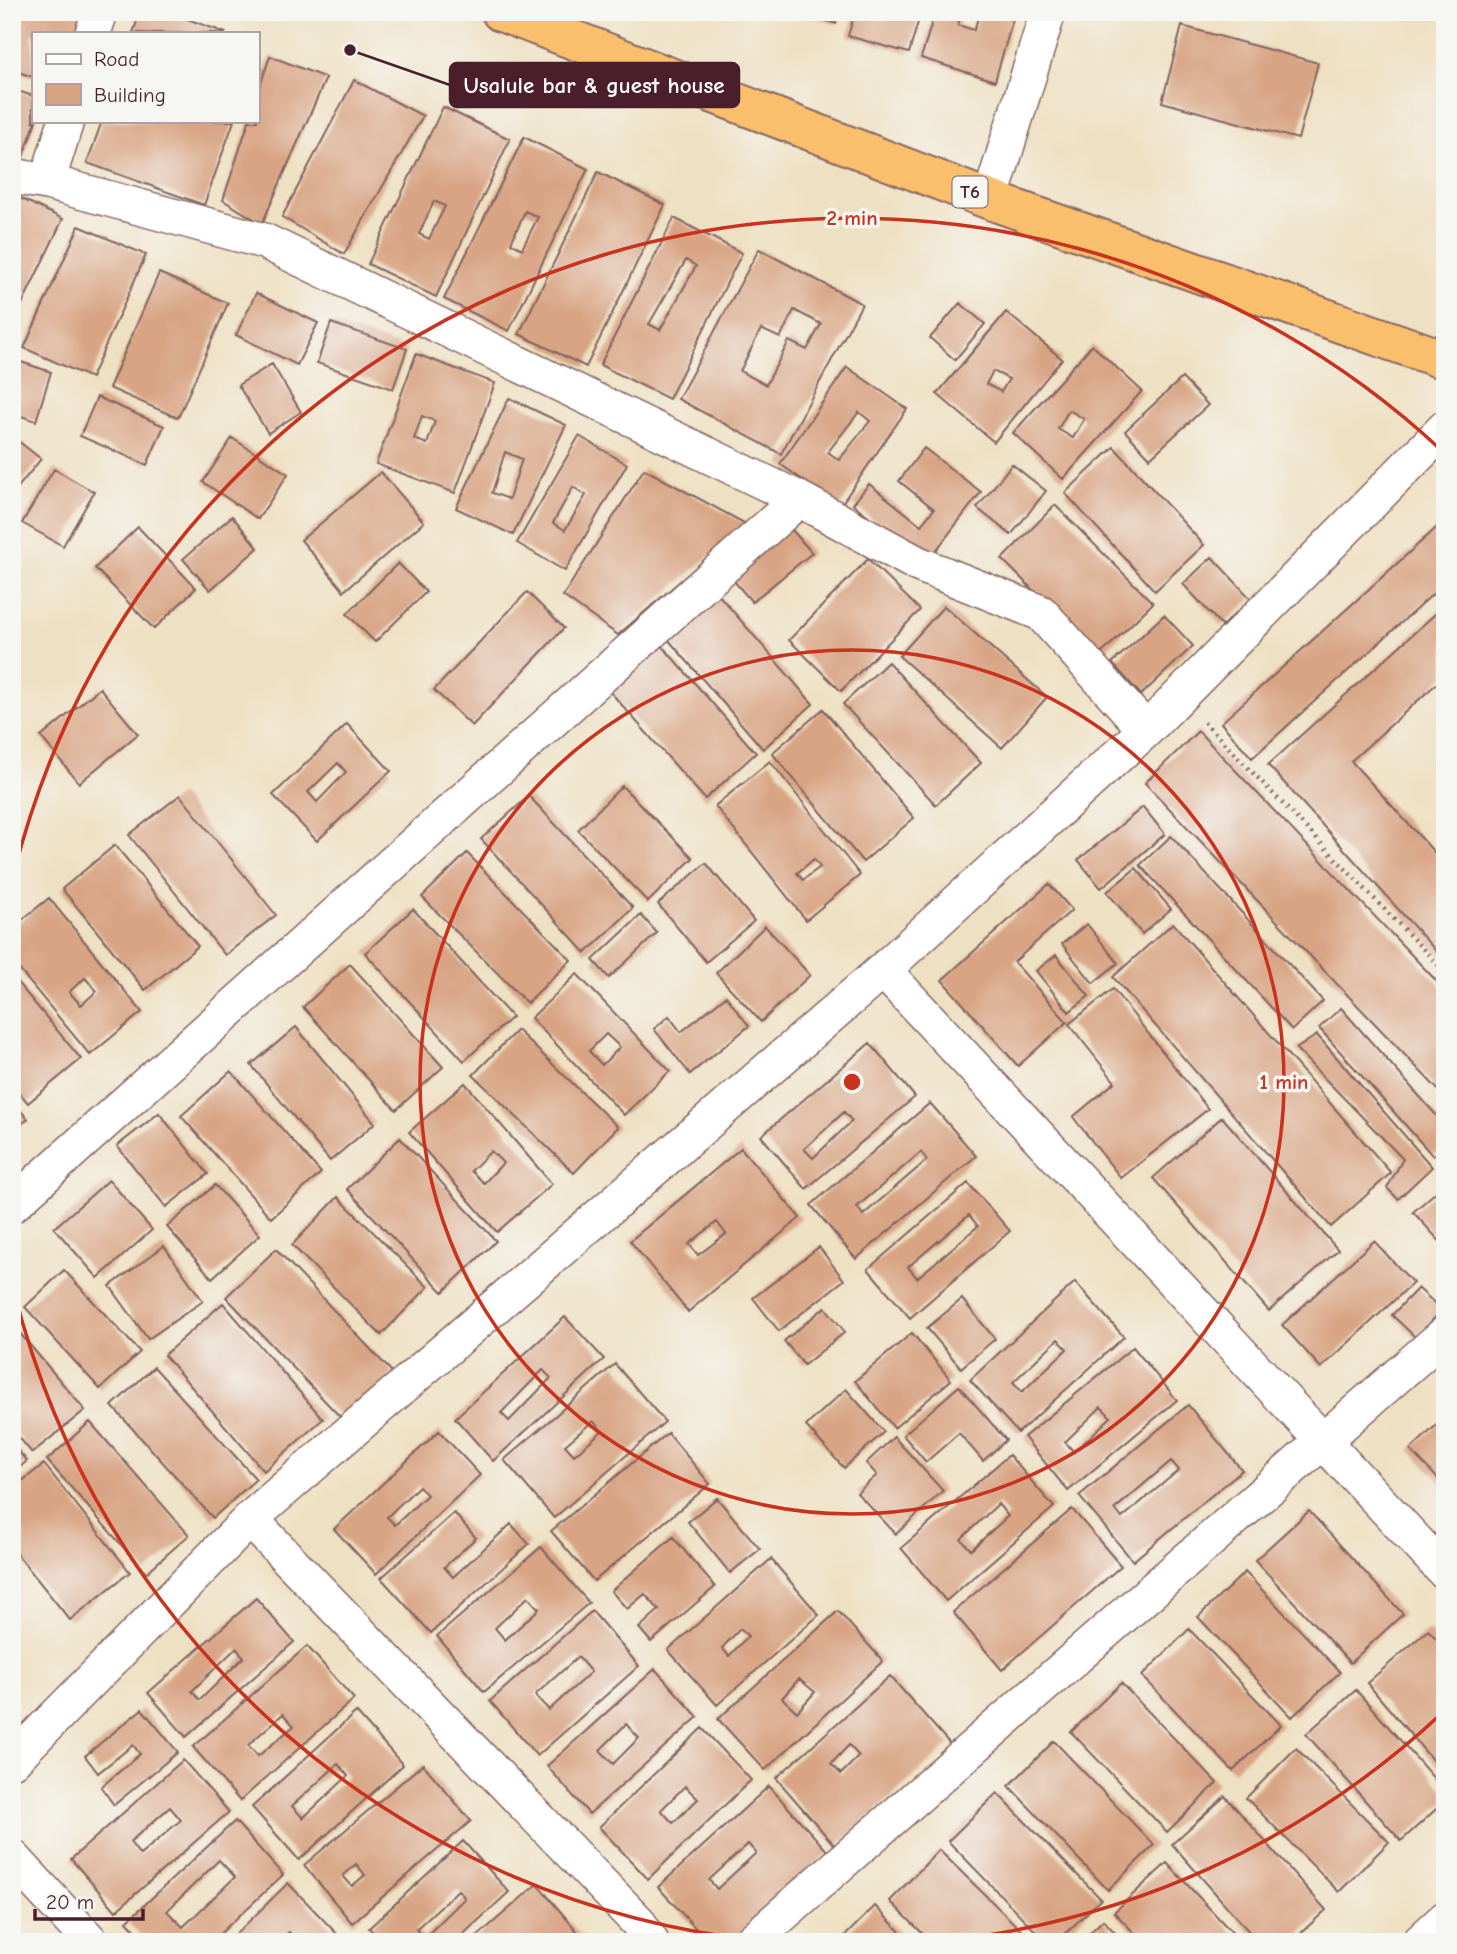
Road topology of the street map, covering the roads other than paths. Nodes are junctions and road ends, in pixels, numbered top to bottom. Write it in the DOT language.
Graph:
graph roads {
  1 [pos="100,12"];
  2 [pos="501,12"];
  3 [pos="1048,12"];
  4 [pos="93,32"];
  5 [pos="66,122"];
  6 [pos="12,176"];
  7 [pos="47,182"];
  8 [pos="990,200"];
  9 [pos="1445,360"];
  10 [pos="1445,429"];
  11 [pos="799,499"];
  12 [pos="1146,730"];
  13 [pos="883,970"];
  14 [pos="12,1205"];
  15 [pos="1445,1335"];
  16 [pos="1324,1440"];
  17 [pos="250,1519"];
  18 [pos="1445,1572"];
  19 [pos="12,1761"];
  20 [pos="12,1857"];
  21 [pos="1445,1919"];
  22 [pos="91,1942"];
  23 [pos="651,1942"];
  24 [pos="751,1942"];
  25 [pos="1420,1942"];
  1 -- 4 [label="street"];
  2 -- 8 [label="highway, T6"];
  3 -- 8 [label="street"];
  5 -- 7 [label="street"];
  6 -- 7 [label="street"];
  7 -- 11 [label="street"];
  8 -- 9 [label="highway, T6"];
  10 -- 12 [label="street"];
  11 -- 12 [label="street"];
  11 -- 14 [label="street"];
  12 -- 13 [label="street"];
  13 -- 16 [label="street"];
  13 -- 17 [label="street"];
  15 -- 16 [label="street"];
  16 -- 18 [label="street"];
  16 -- 24 [label="street"];
  17 -- 19 [label="street"];
  17 -- 23 [label="street"];
  20 -- 22 [label="street"];
  21 -- 25 [label="street"];
}
